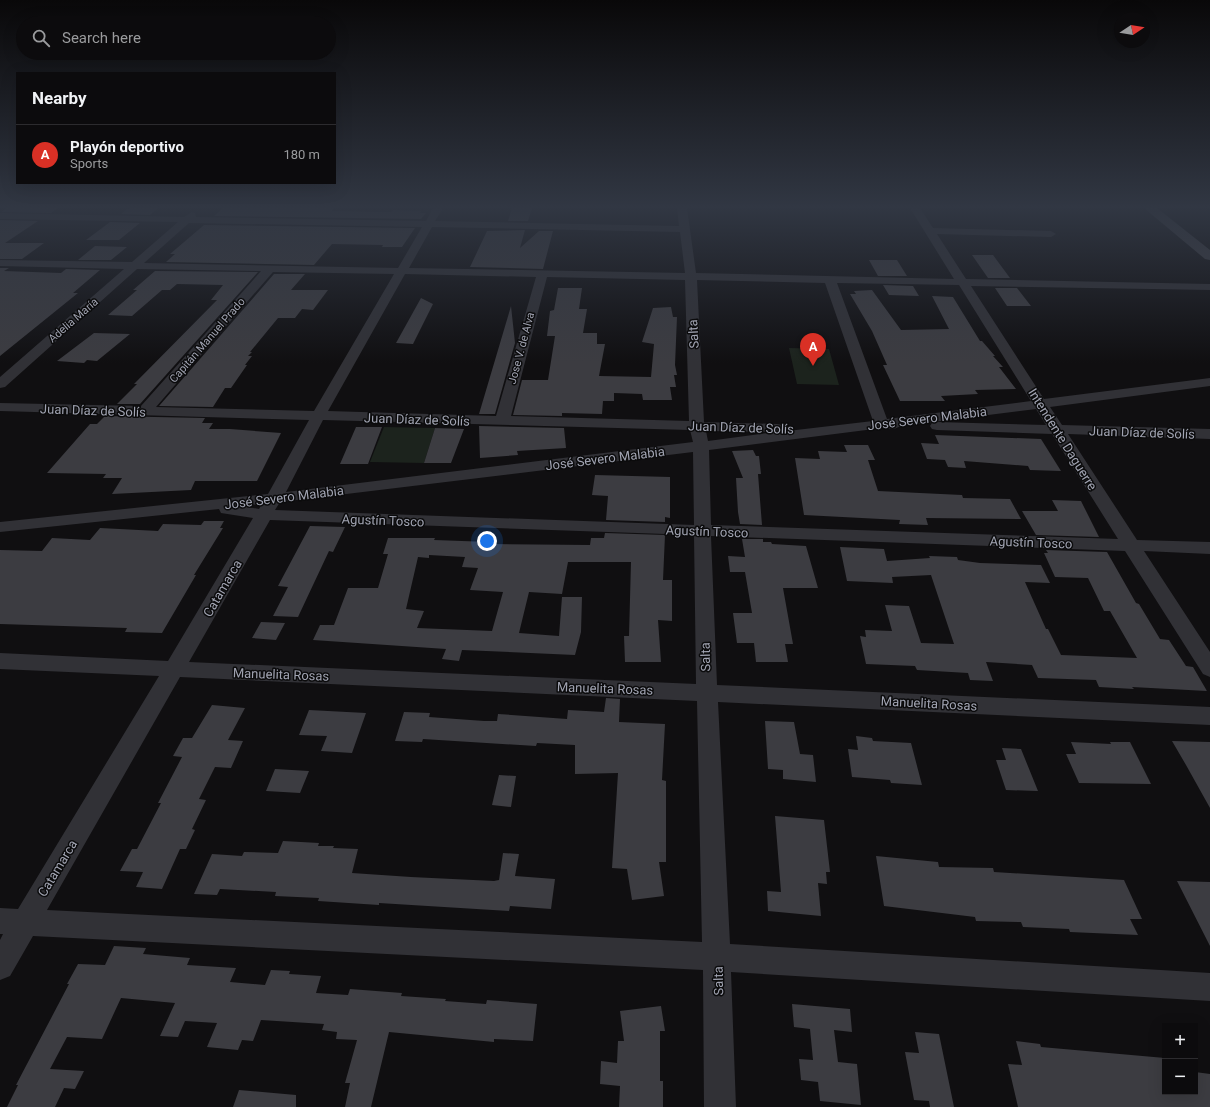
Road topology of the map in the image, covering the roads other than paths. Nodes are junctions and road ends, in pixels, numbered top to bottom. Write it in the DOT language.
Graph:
graph roads {
  1 [pos="143,260"];
  2 [pos="409,260"];
  3 [pos="689,260"];
  4 [pos="949,260"];
  5 [pos="0,263"];
  6 [pos="136,266"];
  7 [pos="269,269"];
  8 [pos="402,272"];
  9 [pos="542,275"];
  10 [pos="691,278"];
  11 [pos="830,280"];
  12 [pos="964,283"];
  13 [pos="1210,288"];
  14 [pos="1210,382"];
  15 [pos="0,384"];
  16 [pos="1040,403"];
  17 [pos="0,407"];
  18 [pos="145,411"];
  19 [pos="318,416"];
  20 [pos="502,421"];
  21 [pos="882,424"];
  22 [pos="698,425"];
  23 [pos="1057,429"];
  24 [pos="834,430"];
  25 [pos="1210,434"];
  26 [pos="701,446"];
  27 [pos="269,507"];
  28 [pos="0,527"];
  29 [pos="702,531"];
  30 [pos="1130,545"];
  31 [pos="1210,548"];
  32 [pos="0,661"];
  33 [pos="1210,669"];
  34 [pos="174,670"];
  35 [pos="706,693"];
  36 [pos="1210,716"];
  37 [pos="12,922"];
  38 [pos="718,957"];
  39 [pos="0,966"];
  40 [pos="1210,987"];
  41 [pos="720,1107"];
  1 -- 6 [label="street, Adelia María"];
  2 -- 8 [label="street, Catamarca"];
  3 -- 10 [label="street, Salta"];
  4 -- 12 [label="street, Intendente Daguerre"];
  5 -- 6 [label="street"];
  6 -- 7 [label="street"];
  6 -- 15 [label="street, Adelia María"];
  7 -- 8 [label="street"];
  7 -- 18 [label="street, Capitán Manuel Prado"];
  8 -- 9 [label="street"];
  8 -- 19 [label="street, Catamarca"];
  9 -- 10 [label="street"];
  9 -- 20 [label="street, Jose V. de Alva"];
  10 -- 11 [label="street"];
  10 -- 22 [label="street, Salta"];
  11 -- 12 [label="street"];
  11 -- 21 [label="street"];
  12 -- 13 [label="street"];
  12 -- 16 [label="street, Intendente Daguerre"];
  14 -- 16 [label="street, José Severo Malabia"];
  16 -- 21 [label="street, José Severo Malabia"];
  16 -- 23 [label="street, Intendente Daguerre"];
  17 -- 18 [label="street, Juan Díaz de Solís"];
  18 -- 19 [label="street, Juan Díaz de Solís"];
  19 -- 20 [label="street, Juan Díaz de Solís"];
  19 -- 27 [label="street, Catamarca"];
  20 -- 22 [label="street, Juan Díaz de Solís"];
  21 -- 23 [label="street, Juan Díaz de Solís"];
  21 -- 24 [label="street, José Severo Malabia"];
  22 -- 24 [label="street, Juan Díaz de Solís"];
  22 -- 26 [label="street, Salta"];
  23 -- 25 [label="street, Juan Díaz de Solís"];
  23 -- 30 [label="street, Intendente Daguerre"];
  24 -- 26 [label="street, José Severo Malabia"];
  26 -- 27 [label="street, José Severo Malabia"];
  26 -- 29 [label="street, Salta"];
  27 -- 28 [label="street, Agustín Tosco"];
  27 -- 29 [label="street, Agustín Tosco"];
  27 -- 34 [label="street, Catamarca"];
  29 -- 30 [label="street, Agustín Tosco"];
  29 -- 35 [label="street, Salta"];
  30 -- 31 [label="street, Agustín Tosco"];
  30 -- 33 [label="street, Intendente Daguerre"];
  32 -- 34 [label="street, Manuelita Rosas"];
  34 -- 35 [label="street, Manuelita Rosas"];
  34 -- 37 [label="street, Catamarca"];
  35 -- 36 [label="street, Manuelita Rosas"];
  35 -- 38 [label="street, Salta"];
  37 -- 38 [label="street"];
  37 -- 39 [label="street, Catamarca"];
  38 -- 40 [label="street"];
  38 -- 41 [label="street, Salta"];
}
